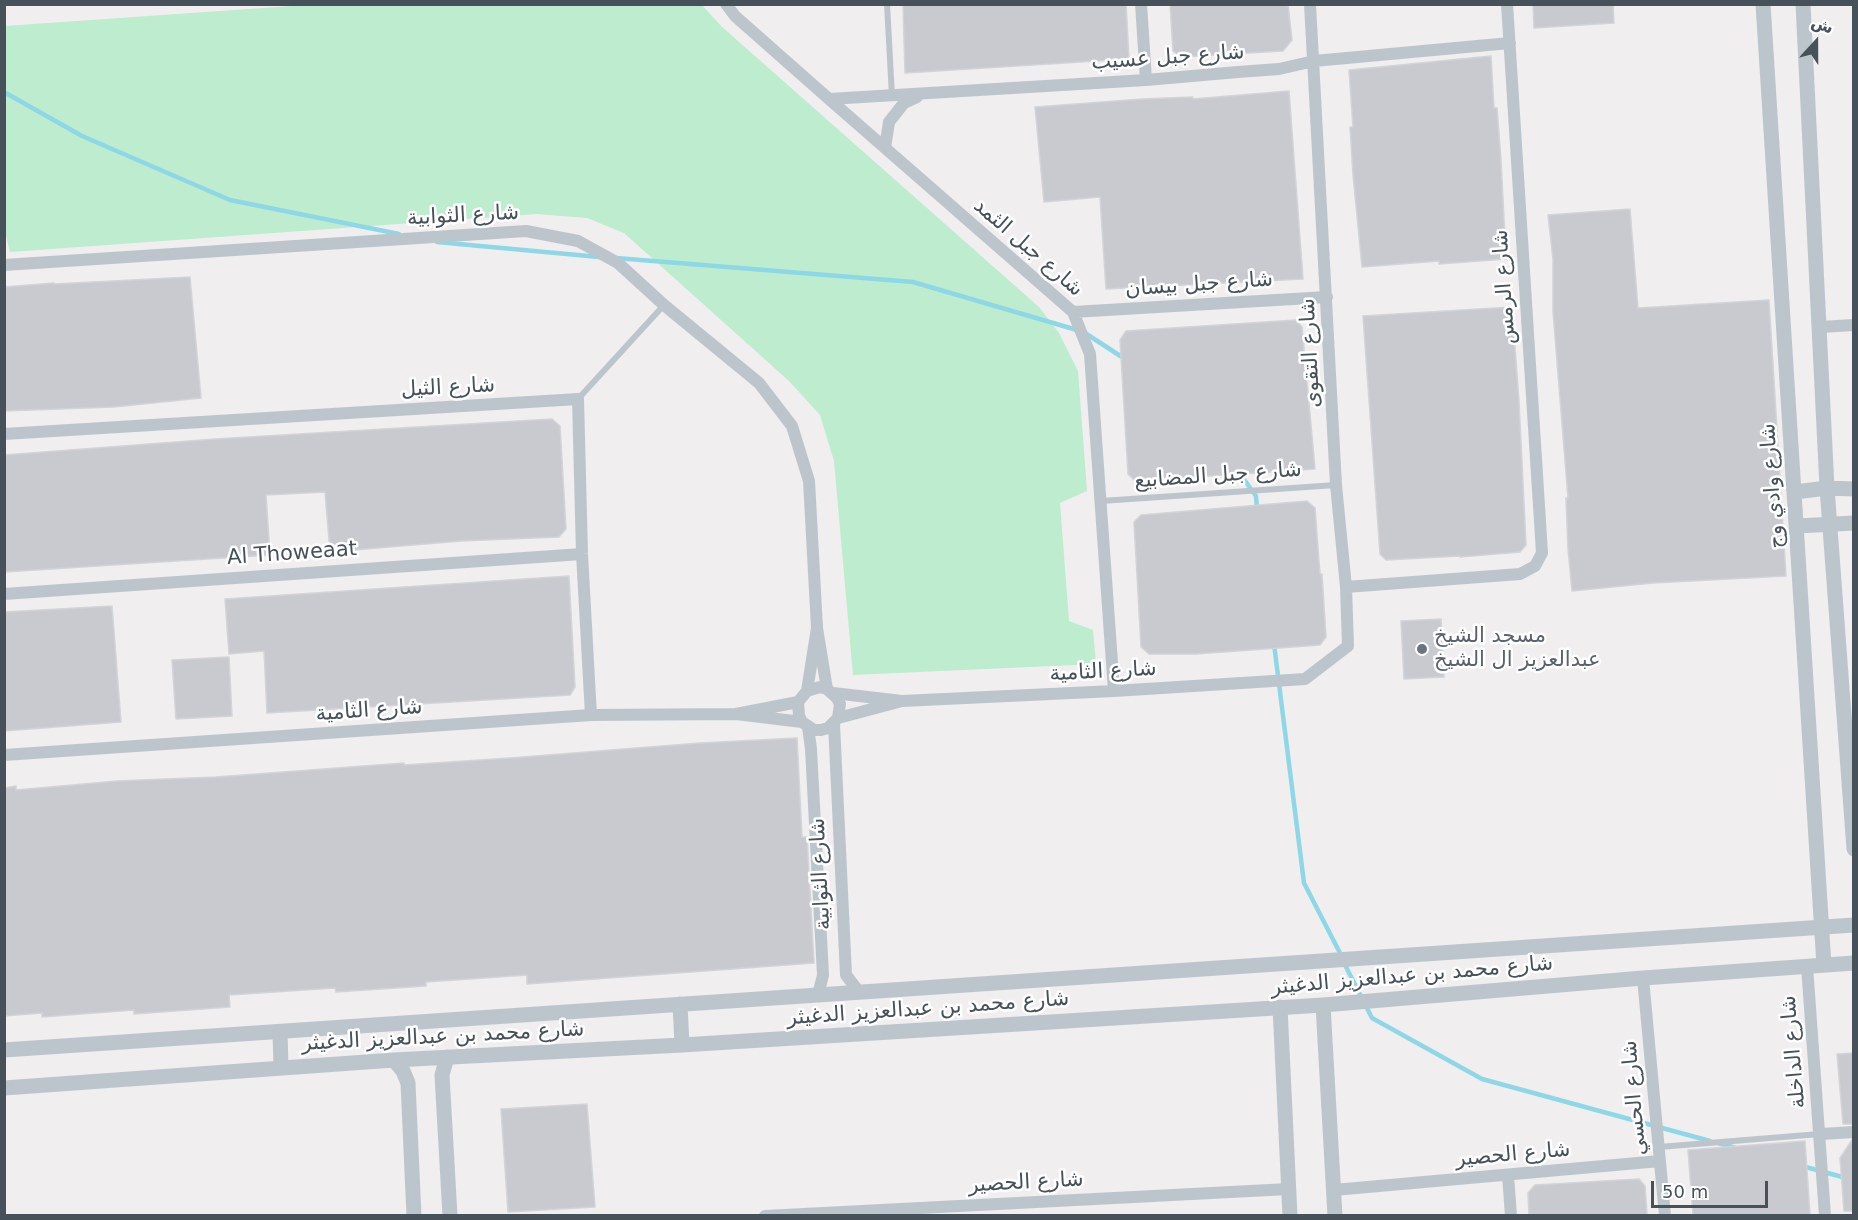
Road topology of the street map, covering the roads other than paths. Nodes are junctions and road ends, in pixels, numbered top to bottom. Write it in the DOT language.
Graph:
graph roads {
  1 [pos="726,4"];
  2 [pos="887,4"];
  3 [pos="1141,4"];
  4 [pos="1310,4"];
  5 [pos="1507,4"];
  6 [pos="1763,4"];
  7 [pos="1803,4"];
  8 [pos="1510,43"];
  9 [pos="1314,61"];
  10 [pos="1146,80"];
  11 [pos="922,94"];
  12 [pos="892,96"];
  13 [pos="829,99"];
  14 [pos="885,148"];
  15 [pos="4,265"];
  16 [pos="1328,297"];
  17 [pos="664,305"];
  18 [pos="1074,312"];
  19 [pos="1854,325"];
  20 [pos="1820,327"];
  21 [pos="578,399"];
  22 [pos="4,434"];
  23 [pos="1336,485"];
  24 [pos="1827,488"];
  25 [pos="1854,489"];
  26 [pos="1795,492"];
  27 [pos="1101,501"];
  28 [pos="1830,523"];
  29 [pos="1854,523"];
  30 [pos="1797,526"];
  31 [pos="582,554"];
  32 [pos="1346,587"];
  33 [pos="4,594"];
  34 [pos="817,628"];
  35 [pos="1305,679"];
  36 [pos="807,691"];
  37 [pos="830,691"];
  38 [pos="1114,691"];
  39 [pos="902,701"];
  40 [pos="798,702"];
  41 [pos="736,714"];
  42 [pos="591,715"];
  43 [pos="836,721"];
  44 [pos="805,725"];
  45 [pos="4,756"];
  46 [pos="1854,849"];
  47 [pos="1854,925"];
  48 [pos="1821,928"];
  49 [pos="1854,963"];
  50 [pos="1824,965"];
  51 [pos="1807,966"];
  52 [pos="1643,978"];
  53 [pos="859,992"];
  54 [pos="818,995"];
  55 [pos="680,1004"];
  56 [pos="1323,1005"];
  57 [pos="1280,1008"];
  58 [pos="280,1032"];
  59 [pos="682,1045"];
  60 [pos="4,1050"];
  61 [pos="447,1057"];
  62 [pos="394,1060"];
  63 [pos="281,1068"];
  64 [pos="4,1088"];
  65 [pos="1854,1132"];
  66 [pos="1821,1134"];
  67 [pos="1659,1147"];
  68 [pos="1660,1161"];
  69 [pos="1508,1175"];
  70 [pos="1288,1189"];
  71 [pos="1334,1190"];
  72 [pos="414,1215"];
  73 [pos="450,1215"];
  74 [pos="765,1215"];
  75 [pos="1290,1215"];
  76 [pos="1335,1215"];
  77 [pos="1511,1215"];
  78 [pos="1665,1215"];
  79 [pos="1826,1215"];
  1 -- 13 [label="street, شارع جبل الثمد"];
  2 -- 12 [label="lane"];
  3 -- 10 [label="street"];
  4 -- 9 [label="street, شارع التقوى"];
  5 -- 8 [label="street, شارع الرمس"];
  6 -- 26 [label="street, شارع وادي وج"];
  7 -- 20 [label="street"];
  8 -- 9 [label="street, شارع جبل عسيب"];
  8 -- 32 [label="street, شارع الرمس"];
  9 -- 10 [label="street, شارع جبل عسيب"];
  9 -- 16 [label="street, شارع التقوى"];
  10 -- 11 [label="street, شارع جبل عسيب"];
  11 -- 12 [label="street, شارع جبل عسيب"];
  11 -- 14 [label="street"];
  12 -- 13 [label="street, شارع جبل عسيب"];
  13 -- 14 [label="street, شارع جبل الثمد"];
  14 -- 18 [label="street, شارع جبل الثمد"];
  15 -- 17 [label="street, شارع الثوابية"];
  16 -- 18 [label="street, شارع جبل بيسان"];
  16 -- 23 [label="street, شارع التقوى"];
  17 -- 21 [label="lane"];
  17 -- 34 [label="street, شارع الثوابية"];
  18 -- 27 [label="street, شارع جبل الثمد"];
  19 -- 20 [label="street"];
  20 -- 24 [label="street"];
  21 -- 22 [label="street, شارع الثيل"];
  21 -- 31 [label="street"];
  23 -- 27 [label="lane, شارع جبل المضابيع"];
  23 -- 32 [label="street, شارع التقوى"];
  24 -- 25 [label="street"];
  24 -- 26 [label="street"];
  24 -- 28 [label="street"];
  26 -- 30 [label="street, شارع وادي وج"];
  27 -- 38 [label="street, شارع جبل الثمد"];
  28 -- 29 [label="street"];
  28 -- 30 [label="street"];
  28 -- 46 [label="street"];
  30 -- 48 [label="street, شارع وادي وج"];
  31 -- 33 [label="street, Al Thoweaat"];
  31 -- 42 [label="street"];
  32 -- 35 [label="street, شارع التقوى"];
  34 -- 36 [label="street"];
  34 -- 37 [label="street"];
  35 -- 38 [label="street, شارع الثامية"];
  36 -- 37 [label="street"];
  36 -- 40 [label="street"];
  37 -- 39 [label="street"];
  37 -- 43 [label="street"];
  38 -- 39 [label="street, شارع الثامية"];
  39 -- 43 [label="street"];
  40 -- 41 [label="street"];
  40 -- 44 [label="street"];
  41 -- 42 [label="street, شارع الثامية"];
  41 -- 44 [label="street"];
  42 -- 45 [label="street, شارع الثامية"];
  43 -- 44 [label="street"];
  43 -- 53 [label="street, شارع الثوابية"];
  44 -- 54 [label="street, شارع الثوابية"];
  47 -- 48 [label="street, شارع محمد بن عبدالعزيز الدغيثر"];
  48 -- 50 [label="street, شارع وادي وج"];
  48 -- 53 [label="street, شارع محمد بن عبدالعزيز الدغيثر"];
  49 -- 50 [label="street, شارع محمد بن عبدالعزيز الدغيثر"];
  50 -- 51 [label="street, شارع محمد بن عبدالعزيز الدغيثر"];
  51 -- 52 [label="street, شارع محمد بن عبدالعزيز الدغيثر"];
  51 -- 66 [label="street, شارع الداخلة"];
  52 -- 56 [label="street, شارع محمد بن عبدالعزيز الدغيثر"];
  52 -- 67 [label="street, شارع الحسي"];
  53 -- 54 [label="street, شارع محمد بن عبدالعزيز الدغيثر"];
  54 -- 55 [label="street, شارع محمد بن عبدالعزيز الدغيثر"];
  55 -- 58 [label="street, شارع محمد بن عبدالعزيز الدغيثر"];
  55 -- 59 [label="street"];
  56 -- 57 [label="street, شارع محمد بن عبدالعزيز الدغيثر"];
  56 -- 71 [label="street"];
  57 -- 59 [label="street, شارع محمد بن عبدالعزيز الدغيثر"];
  57 -- 70 [label="street"];
  58 -- 60 [label="street, شارع محمد بن عبدالعزيز الدغيثر"];
  58 -- 63 [label="street"];
  59 -- 61 [label="street, شارع محمد بن عبدالعزيز الدغيثر"];
  61 -- 62 [label="street, شارع محمد بن عبدالعزيز الدغيثر"];
  61 -- 73 [label="street"];
  62 -- 63 [label="street, شارع محمد بن عبدالعزيز الدغيثر"];
  62 -- 72 [label="street"];
  63 -- 64 [label="street, شارع محمد بن عبدالعزيز الدغيثر"];
  65 -- 66 [label="street, شارع الداخلة"];
  66 -- 67 [label="lane, شارع الداخلة"];
  66 -- 79 [label="street, شارع الداخلة"];
  67 -- 68 [label="street, شارع الحسي"];
  68 -- 69 [label="street, شارع الحصير"];
  68 -- 78 [label="street, شارع الحسي"];
  69 -- 71 [label="street, شارع الحصير"];
  69 -- 77 [label="street"];
  70 -- 74 [label="street, شارع الحصير"];
  70 -- 75 [label="street"];
  71 -- 76 [label="street"];
}
